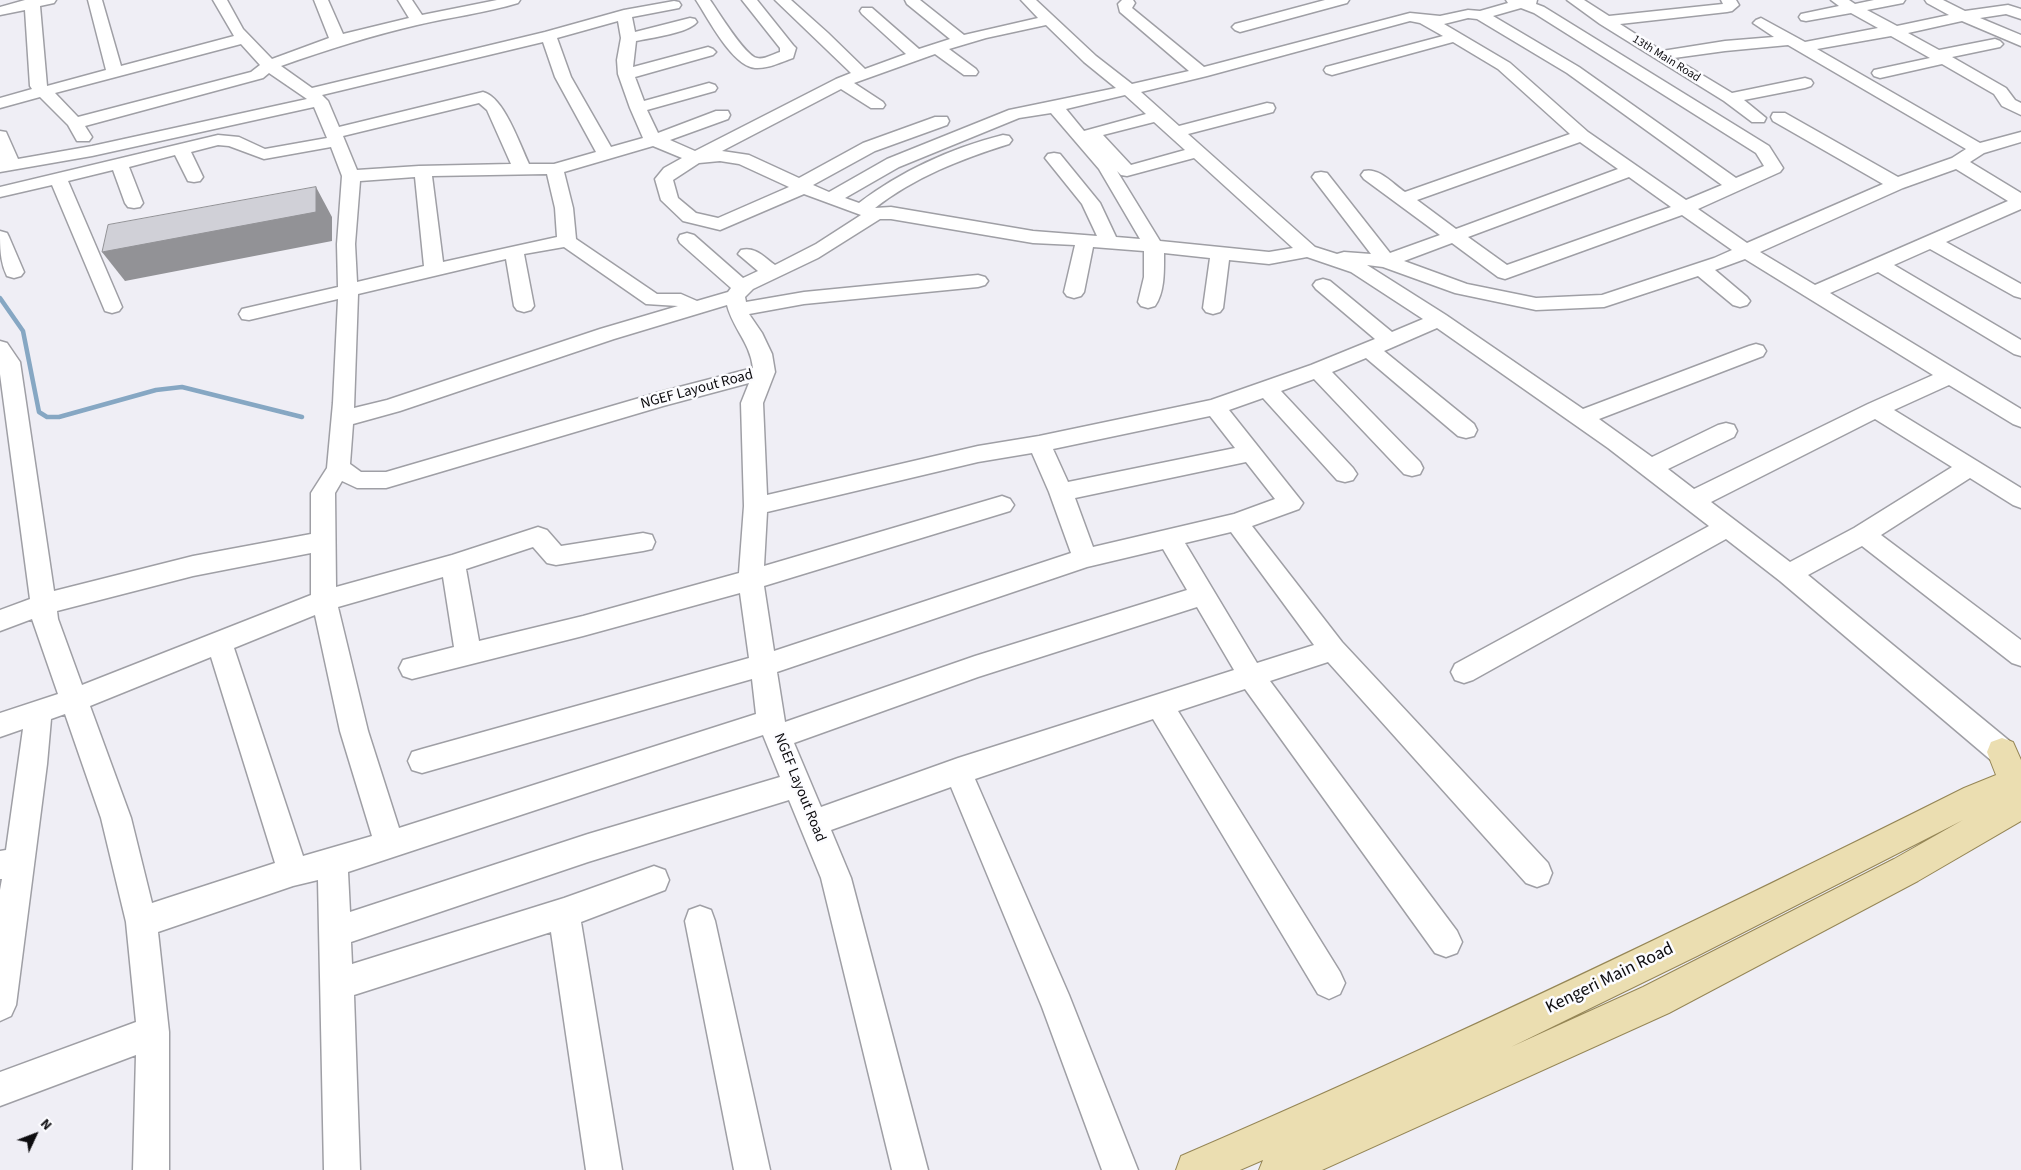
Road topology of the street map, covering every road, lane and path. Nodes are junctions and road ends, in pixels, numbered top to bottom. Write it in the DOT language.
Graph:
graph roads {
  1 [pos="50,0"];
  2 [pos="95,0"];
  3 [pos="220,0"];
  4 [pos="321,0"];
  5 [pos="405,0"];
  6 [pos="513,0"];
  7 [pos="703,0"];
  8 [pos="782,0"];
  9 [pos="1028,0"];
  10 [pos="1342,0"];
  11 [pos="1574,0"];
  12 [pos="1728,0"];
  13 [pos="1838,0"];
  14 [pos="1898,0"];
  15 [pos="1932,0"];
  16 [pos="1991,0"];
  17 [pos="759,1"];
  18 [pos="912,1"];
  19 [pos="1130,1"];
  20 [pos="1522,1"];
  21 [pos="33,2"];
  22 [pos="485,4"];
  23 [pos="674,5"];
  24 [pos="1450,5"];
  25 [pos="1853,8"];
  26 [pos="2017,10"];
  27 [pos="0,11"];
  28 [pos="866,11"];
  29 [pos="624,14"];
  30 [pos="1474,14"];
  31 [pos="1963,16"];
  32 [pos="1806,17"];
  33 [pos="1425,19"];
  34 [pos="418,20"];
  35 [pos="1049,20"];
  36 [pos="1605,21"];
  37 [pos="690,22"];
  38 [pos="1761,23"];
  39 [pos="1240,27"];
  40 [pos="1897,31"];
  41 [pos="549,36"];
  42 [pos="1456,37"];
  43 [pos="244,38"];
  44 [pos="629,38"];
  45 [pos="338,40"];
  46 [pos="2021,41"];
  47 [pos="962,42"];
  48 [pos="1798,44"];
  49 [pos="1995,44"];
  50 [pos="937,48"];
  51 [pos="708,52"];
  52 [pos="916,55"];
  53 [pos="1658,56"];
  54 [pos="1941,57"];
  55 [pos="269,65"];
  56 [pos="1332,70"];
  57 [pos="970,72"];
  58 [pos="115,73"];
  59 [pos="1201,73"];
  60 [pos="1880,73"];
  61 [pos="626,74"];
  62 [pos="862,75"];
  63 [pos="842,82"];
  64 [pos="1805,83"];
  65 [pos="709,88"];
  66 [pos="1129,90"];
  67 [pos="42,92"];
  68 [pos="2014,96"];
  69 [pos="316,97"];
  70 [pos="1730,98"];
  71 [pos="0,103"];
  72 [pos="877,105"];
  73 [pos="1055,107"];
  74 [pos="638,108"];
  75 [pos="1267,108"];
  76 [pos="2021,110"];
  77 [pos="722,115"];
  78 [pos="1157,116"];
  79 [pos="1779,117"];
  80 [pos="1758,118"];
  81 [pos="941,121"];
  82 [pos="75,124"];
  83 [pos="1176,132"];
  84 [pos="0,136"];
  85 [pos="1582,136"];
  86 [pos="335,137"];
  87 [pos="2012,139"];
  88 [pos="1003,140"];
  89 [pos="653,141"];
  90 [pos="180,149"];
  91 [pos="1978,149"];
  92 [pos="92,151"];
  93 [pos="1197,152"];
  94 [pos="2021,153"];
  95 [pos="607,155"];
  96 [pos="696,158"];
  97 [pos="1054,158"];
  98 [pos="1958,162"];
  99 [pos="119,164"];
  100 [pos="5,166"];
  101 [pos="522,169"];
  102 [pos="555,169"];
  103 [pos="423,171"];
  104 [pos="1630,171"];
  105 [pos="1370,175"];
  106 [pos="351,176"];
  107 [pos="1321,177"];
  108 [pos="194,178"];
  109 [pos="58,179"];
  110 [pos="1897,184"];
  111 [pos="1734,185"];
  112 [pos="802,186"];
  113 [pos="0,192"];
  114 [pos="830,199"];
  115 [pos="1403,199"];
  116 [pos="2021,201"];
  117 [pos="134,203"];
  118 [pos="1684,208"];
  119 [pos="868,212"];
  120 [pos="1455,236"];
  121 [pos="0,237"];
  122 [pos="687,239"];
  123 [pos="568,241"];
  124 [pos="1086,241"];
  125 [pos="1930,241"];
  126 [pos="1109,242"];
  127 [pos="1154,247"];
  128 [pos="514,251"];
  129 [pos="1746,251"];
  130 [pos="1315,253"];
  131 [pos="748,254"];
  132 [pos="1220,254"];
  133 [pos="1386,261"];
  134 [pos="1878,264"];
  135 [pos="1702,269"];
  136 [pos="434,270"];
  137 [pos="14,272"];
  138 [pos="773,272"];
  139 [pos="1505,273"];
  140 [pos="978,281"];
  141 [pos="1323,285"];
  142 [pos="348,291"];
  143 [pos="1074,292"];
  144 [pos="1816,292"];
  145 [pos="2021,292"];
  146 [pos="739,297"];
  147 [pos="1740,301"];
  148 [pos="1148,302"];
  149 [pos="1536,304"];
  150 [pos="524,306"];
  151 [pos="112,307"];
  152 [pos="696,308"];
  153 [pos="1213,308"];
  154 [pos="249,314"];
  155 [pos="1439,320"];
  156 [pos="1390,341"];
  157 [pos="0,348"];
  158 [pos="1369,349"];
  159 [pos="2021,349"];
  160 [pos="1756,351"];
  161 [pos="1318,370"];
  162 [pos="764,372"];
  163 [pos="1950,376"];
  164 [pos="1267,389"];
  165 [pos="1216,407"];
  166 [pos="1876,409"];
  167 [pos="1581,418"];
  168 [pos="343,419"];
  169 [pos="2021,419"];
  170 [pos="1466,430"];
  171 [pos="1726,430"];
  172 [pos="1039,444"];
  173 [pos="1251,452"];
  174 [pos="1970,467"];
  175 [pos="338,468"];
  176 [pos="1412,468"];
  177 [pos="1650,468"];
  178 [pos="1346,474"];
  179 [pos="1061,492"];
  180 [pos="2021,499"];
  181 [pos="1693,500"];
  182 [pos="1002,505"];
  183 [pos="756,506"];
  184 [pos="1236,522"];
  185 [pos="1726,527"];
  186 [pos="1863,534"];
  187 [pos="1169,538"];
  188 [pos="324,541"];
  189 [pos="643,542"];
  190 [pos="1085,558"];
  191 [pos="453,564"];
  192 [pos="1789,574"];
  193 [pos="751,580"];
  194 [pos="1203,595"];
  195 [pos="324,600"];
  196 [pos="43,604"];
  197 [pos="0,621"];
  198 [pos="220,644"];
  199 [pos="1333,650"];
  200 [pos="468,654"];
  201 [pos="2021,655"];
  202 [pos="764,665"];
  203 [pos="412,668"];
  204 [pos="1464,672"];
  205 [pos="1251,676"];
  206 [pos="74,700"];
  207 [pos="1160,706"];
  208 [pos="38,712"];
  209 [pos="0,724"];
  210 [pos="774,729"];
  211 [pos="422,761"];
  212 [pos="958,771"];
  213 [pos="2017,778"];
  214 [pos="797,785"];
  215 [pos="813,823"];
  216 [pos="389,844"];
  217 [pos="332,862"];
  218 [pos="10,863"];
  219 [pos="293,872"];
  220 [pos="1537,873"];
  221 [pos="654,880"];
  222 [pos="564,913"];
  223 [pos="141,922"];
  224 [pos="700,922"];
  225 [pos="336,932"];
  226 [pos="1446,942"];
  227 [pos="1329,983"];
  228 [pos="336,985"];
  229 [pos="0,1006"];
  230 [pos="153,1032"];
  231 [pos="0,1089"];
  232 [pos="151,1170"];
  233 [pos="342,1170"];
  234 [pos="604,1170"];
  235 [pos="752,1170"];
  236 [pos="910,1170"];
  237 [pos="1120,1170"];
  238 [pos="1195,1170"];
  239 [pos="1278,1170"];
  1 -- 21 [label="street"];
  2 -- 58 [label="street"];
  3 -- 43 [label="street"];
  4 -- 45 [label="street"];
  5 -- 34 [label="street"];
  6 -- 22 [label="street"];
  7 -- 17 [label="street"];
  8 -- 62 [label="street"];
  9 -- 35 [label="street"];
  10 -- 39 [label="street"];
  11 -- 36 [label="street, 13th Main Road"];
  12 -- 36 [label="street"];
  13 -- 25 [label="street"];
  14 -- 25 [label="street"];
  15 -- 31 [label="street"];
  16 -- 26 [label="street"];
  18 -- 47 [label="street"];
  19 -- 59 [label="street"];
  20 -- 30 [label="street"];
  20 -- 111 [label="street"];
  21 -- 27 [label="street"];
  21 -- 67 [label="street"];
  22 -- 34 [label="street"];
  23 -- 29 [label="street"];
  24 -- 30 [label="street"];
  25 -- 32 [label="street"];
  25 -- 40 [label="street"];
  26 -- 31 [label="street"];
  28 -- 52 [label="street"];
  29 -- 41 [label="street"];
  29 -- 44 [label="street"];
  30 -- 33 [label="street"];
  30 -- 111 [label="street"];
  31 -- 40 [label="street"];
  31 -- 46 [label="street"];
  33 -- 42 [label="street"];
  33 -- 59 [label="street"];
  34 -- 45 [label="street"];
  35 -- 47 [label="street"];
  35 -- 66 [label="street"];
  36 -- 53 [label="street, 13th Main Road"];
  37 -- 44 [label="street"];
  38 -- 48 [label="street"];
  40 -- 48 [label="street"];
  40 -- 54 [label="street"];
  41 -- 69 [label="street"];
  41 -- 95 [label="street"];
  42 -- 56 [label="street"];
  42 -- 85 [label="street"];
  43 -- 55 [label="street"];
  43 -- 58 [label="street"];
  44 -- 61 [label="street"];
  45 -- 55 [label="street"];
  47 -- 50 [label="street"];
  48 -- 53 [label="street"];
  48 -- 91 [label="street"];
  49 -- 54 [label="street"];
  50 -- 52 [label="street"];
  50 -- 57 [label="street"];
  51 -- 61 [label="street"];
  52 -- 62 [label="street"];
  53 -- 70 [label="street, 13th Main Road"];
  54 -- 60 [label="street"];
  54 -- 68 [label="street"];
  55 -- 69 [label="street"];
  55 -- 82 [label="street"];
  58 -- 67 [label="street"];
  59 -- 66 [label="street"];
  61 -- 74 [label="street"];
  62 -- 63 [label="street"];
  63 -- 72 [label="street"];
  63 -- 96 [label="street"];
  64 -- 70 [label="street"];
  65 -- 74 [label="street"];
  66 -- 73 [label="street"];
  66 -- 78 [label="street"];
  67 -- 71 [label="street"];
  67 -- 82 [label="street"];
  68 -- 76 [label="street"];
  69 -- 86 [label="street"];
  69 -- 92 [label="street"];
  70 -- 80 [label="street, 13th Main Road"];
  73 -- 114 [label="street"];
  73 -- 127 [label="street"];
  74 -- 89 [label="street"];
  75 -- 83 [label="street"];
  77 -- 89 [label="street"];
  78 -- 83 [label="street"];
  78 -- 93 [label="street"];
  79 -- 110 [label="street"];
  81 -- 112 [label="street"];
  82 -- 92 [label="street"];
  83 -- 93 [label="street"];
  84 -- 100 [label="street"];
  85 -- 104 [label="street"];
  85 -- 115 [label="street"];
  86 -- 90 [label="street"];
  86 -- 101 [label="street"];
  86 -- 106 [label="street"];
  87 -- 91 [label="street"];
  87 -- 94 [label="street"];
  88 -- 119 [label="street"];
  89 -- 95 [label="street"];
  89 -- 96 [label="street"];
  90 -- 99 [label="street"];
  90 -- 108 [label="street"];
  91 -- 98 [label="street"];
  92 -- 100 [label="street"];
  93 -- 130 [label="street"];
  95 -- 102 [label="street"];
  96 -- 112 [label="street"];
  96 -- 112 [label="street"];
  97 -- 126 [label="street"];
  98 -- 110 [label="street"];
  98 -- 116 [label="street"];
  99 -- 109 [label="street"];
  99 -- 117 [label="street"];
  101 -- 102 [label="street"];
  101 -- 103 [label="street"];
  102 -- 123 [label="street"];
  103 -- 106 [label="street"];
  103 -- 136 [label="street"];
  104 -- 118 [label="street"];
  104 -- 120 [label="street"];
  105 -- 115 [label="street"];
  106 -- 142 [label="street"];
  107 -- 133 [label="street"];
  109 -- 113 [label="street"];
  109 -- 151 [label="street"];
  110 -- 129 [label="street"];
  111 -- 118 [label="street"];
  112 -- 114 [label="street"];
  114 -- 119 [label="street"];
  115 -- 120 [label="street"];
  116 -- 125 [label="street"];
  118 -- 129 [label="street"];
  118 -- 139 [label="street"];
  119 -- 124 [label="street"];
  119 -- 138 [label="street"];
  120 -- 133 [label="street"];
  120 -- 139 [label="street"];
  121 -- 137 [label="street"];
  122 -- 146 [label="street"];
  123 -- 128 [label="street"];
  123 -- 152 [label="street"];
  124 -- 126 [label="street"];
  124 -- 143 [label="street"];
  125 -- 134 [label="street"];
  125 -- 145 [label="street"];
  126 -- 127 [label="street"];
  127 -- 132 [label="street"];
  127 -- 148 [label="street"];
  128 -- 136 [label="street"];
  128 -- 150 [label="street"];
  129 -- 135 [label="street"];
  129 -- 144 [label="street"];
  130 -- 132 [label="street"];
  130 -- 133 [label="street"];
  130 -- 155 [label="street"];
  131 -- 138 [label="street"];
  132 -- 153 [label="street"];
  133 -- 149 [label="street"];
  134 -- 144 [label="street"];
  134 -- 159 [label="street"];
  135 -- 147 [label="street"];
  135 -- 149 [label="street"];
  136 -- 142 [label="street"];
  138 -- 146 [label="street"];
  139 -- 149 [label="street"];
  140 -- 146 [label="street"];
  141 -- 156 [label="street"];
  142 -- 154 [label="street"];
  142 -- 168 [label="street"];
  144 -- 163 [label="street"];
  146 -- 152 [label="street"];
  146 -- 162 [label="street"];
  152 -- 168 [label="street"];
  155 -- 156 [label="street"];
  155 -- 167 [label="street"];
  156 -- 158 [label="street"];
  157 -- 196 [label="street"];
  158 -- 161 [label="street"];
  158 -- 170 [label="street"];
  160 -- 167 [label="street"];
  161 -- 164 [label="street"];
  161 -- 176 [label="street"];
  162 -- 175 [label="street, NGEF Layout Road"];
  162 -- 183 [label="street, NGEF Layout Road"];
  163 -- 166 [label="street"];
  163 -- 169 [label="street"];
  164 -- 165 [label="street"];
  164 -- 178 [label="street"];
  165 -- 172 [label="street"];
  165 -- 173 [label="street"];
  166 -- 174 [label="street"];
  166 -- 181 [label="street"];
  167 -- 177 [label="street"];
  168 -- 175 [label="street"];
  171 -- 177 [label="street"];
  172 -- 179 [label="street"];
  172 -- 183 [label="street"];
  173 -- 179 [label="street"];
  173 -- 184 [label="street"];
  174 -- 180 [label="street"];
  174 -- 186 [label="street"];
  175 -- 188 [label="street"];
  177 -- 181 [label="street"];
  179 -- 190 [label="street"];
  181 -- 185 [label="street"];
  182 -- 193 [label="street"];
  183 -- 193 [label="street, NGEF Layout Road"];
  184 -- 187 [label="street"];
  184 -- 199 [label="street"];
  185 -- 192 [label="street"];
  185 -- 204 [label="street"];
  186 -- 192 [label="street"];
  186 -- 201 [label="street"];
  187 -- 190 [label="street"];
  187 -- 194 [label="street"];
  188 -- 195 [label="street"];
  188 -- 196 [label="street"];
  189 -- 191 [label="street"];
  190 -- 202 [label="street"];
  191 -- 195 [label="street"];
  191 -- 200 [label="street"];
  192 -- 213 [label="street"];
  193 -- 200 [label="street"];
  193 -- 202 [label="street, NGEF Layout Road"];
  194 -- 205 [label="street"];
  194 -- 210 [label="street"];
  195 -- 198 [label="street"];
  195 -- 216 [label="street"];
  196 -- 197 [label="street"];
  196 -- 206 [label="street"];
  198 -- 206 [label="street"];
  198 -- 219 [label="street"];
  199 -- 205 [label="street"];
  199 -- 220 [label="street"];
  200 -- 203 [label="street"];
  202 -- 210 [label="street, NGEF Layout Road"];
  202 -- 211 [label="street"];
  205 -- 207 [label="street"];
  205 -- 226 [label="street"];
  206 -- 208 [label="street"];
  206 -- 223 [label="street"];
  207 -- 212 [label="street"];
  207 -- 227 [label="street"];
  208 -- 209 [label="street"];
  208 -- 218 [label="street"];
  210 -- 214 [label="street, NGEF Layout Road"];
  210 -- 216 [label="street"];
  212 -- 215 [label="street"];
  212 -- 237 [label="street"];
  213 -- 238 [label="main road, Kengeri Main Road"];
  213 -- 239 [label="main road"];
  214 -- 215 [label="street, NGEF Layout Road"];
  214 -- 225 [label="street"];
  215 -- 236 [label="street, NGEF Layout Road"];
  216 -- 217 [label="street"];
  217 -- 219 [label="street"];
  217 -- 225 [label="street"];
  218 -- 229 [label="street"];
  219 -- 223 [label="street"];
  221 -- 222 [label="street"];
  222 -- 228 [label="street"];
  222 -- 234 [label="street"];
  223 -- 230 [label="street"];
  224 -- 235 [label="street"];
  225 -- 228 [label="street"];
  228 -- 233 [label="street"];
  230 -- 231 [label="street"];
  230 -- 232 [label="street"];
}
